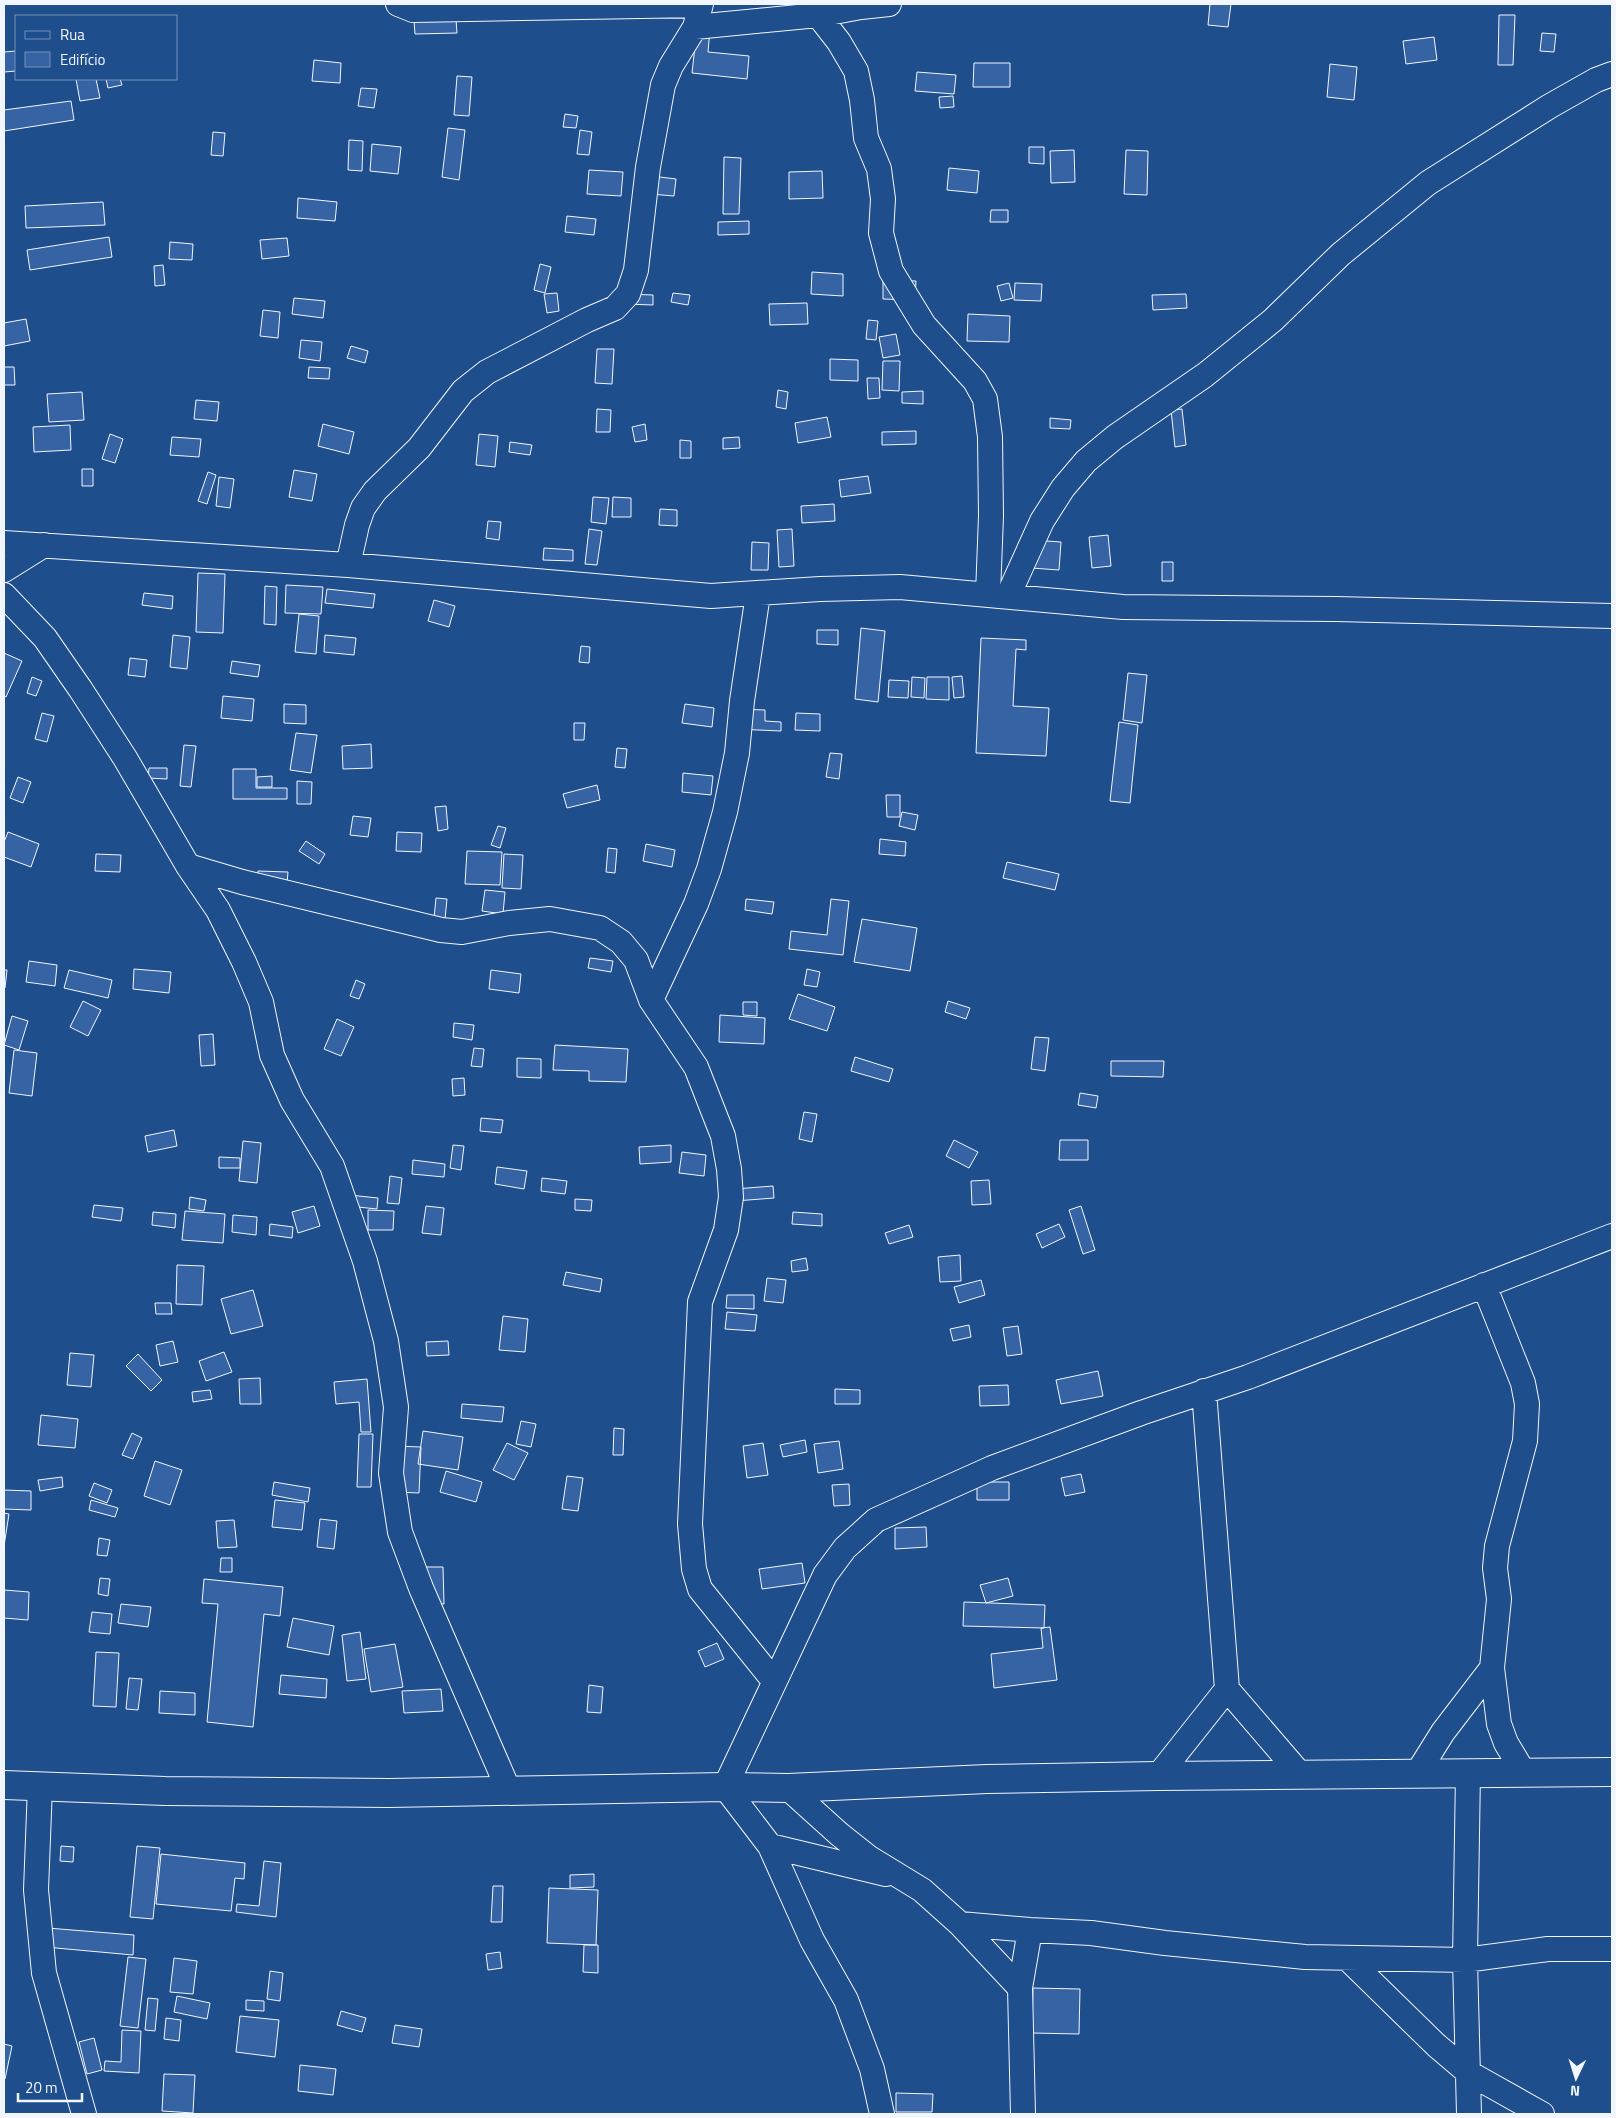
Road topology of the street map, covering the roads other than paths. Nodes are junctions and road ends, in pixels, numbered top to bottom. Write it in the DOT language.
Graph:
graph roads {
  1 [pos="398,4"];
  2 [pos="889,4"];
  3 [pos="699,12"];
  4 [pos="818,15"];
  5 [pos="1612,74"];
  6 [pos="4,543"];
  7 [pos="44,546"];
  8 [pos="348,565"];
  9 [pos="4,570"];
  10 [pos="758,594"];
  11 [pos="4,595"];
  12 [pos="998,595"];
  13 [pos="1612,616"];
  14 [pos="188,866"];
  15 [pos="651,1000"];
  16 [pos="1612,1236"];
  17 [pos="1484,1285"];
  18 [pos="1204,1391"];
  19 [pos="1492,1668"];
  20 [pos="774,1682"];
  21 [pos="1227,1690"];
  22 [pos="1418,1772"];
  23 [pos="1468,1772"];
  24 [pos="1612,1772"];
  25 [pos="1524,1773"];
  26 [pos="1300,1774"];
  27 [pos="1158,1776"];
  28 [pos="4,1785"];
  29 [pos="40,1786"];
  30 [pos="725,1787"];
  31 [pos="788,1788"];
  32 [pos="509,1791"];
  33 [pos="770,1846"];
  34 [pos="902,1877"];
  35 [pos="960,1924"];
  36 [pos="1030,1930"];
  37 [pos="1612,1949"];
  38 [pos="1348,1959"];
  39 [pos="1465,1960"];
  40 [pos="1020,1988"];
  41 [pos="872,2069"];
  42 [pos="1469,2073"];
  43 [pos="84,2114"];
  44 [pos="869,2114"];
  45 [pos="882,2114"];
  46 [pos="1023,2114"];
  47 [pos="1469,2114"];
  48 [pos="1542,2114"];
  1 -- 3 [label="street"];
  2 -- 4 [label="street"];
  3 -- 4 [label="street"];
  3 -- 8 [label="street"];
  4 -- 12 [label="street"];
  5 -- 12 [label="street"];
  6 -- 7 [label="street"];
  7 -- 8 [label="street"];
  7 -- 9 [label="street"];
  8 -- 10 [label="street"];
  10 -- 12 [label="street"];
  10 -- 15 [label="street"];
  11 -- 14 [label="street"];
  12 -- 13 [label="street"];
  14 -- 15 [label="street"];
  14 -- 32 [label="street"];
  15 -- 20 [label="street"];
  16 -- 17 [label="street"];
  17 -- 18 [label="street"];
  17 -- 19 [label="street"];
  18 -- 20 [label="street"];
  18 -- 21 [label="street"];
  19 -- 22 [label="street"];
  19 -- 25 [label="street"];
  20 -- 30 [label="street"];
  21 -- 26 [label="street"];
  21 -- 27 [label="street"];
  22 -- 23 [label="main road"];
  22 -- 26 [label="main road"];
  23 -- 25 [label="main road"];
  23 -- 39 [label="street"];
  24 -- 25 [label="main road"];
  26 -- 27 [label="main road"];
  27 -- 31 [label="main road"];
  28 -- 29 [label="main road"];
  29 -- 32 [label="main road"];
  29 -- 43 [label="street"];
  30 -- 31 [label="main road"];
  30 -- 32 [label="main road"];
  30 -- 33 [label="street"];
  31 -- 34 [label="street"];
  33 -- 34 [label="street"];
  33 -- 41 [label="street"];
  34 -- 35 [label="street"];
  35 -- 36 [label="street"];
  35 -- 40 [label="street"];
  36 -- 38 [label="street"];
  36 -- 40 [label="street"];
  37 -- 39 [label="street"];
  38 -- 39 [label="street"];
  38 -- 42 [label="street"];
  39 -- 42 [label="street"];
  40 -- 46 [label="street"];
  41 -- 44 [label="street"];
  41 -- 45 [label="street"];
  42 -- 47 [label="street"];
  42 -- 48 [label="street"];
}
